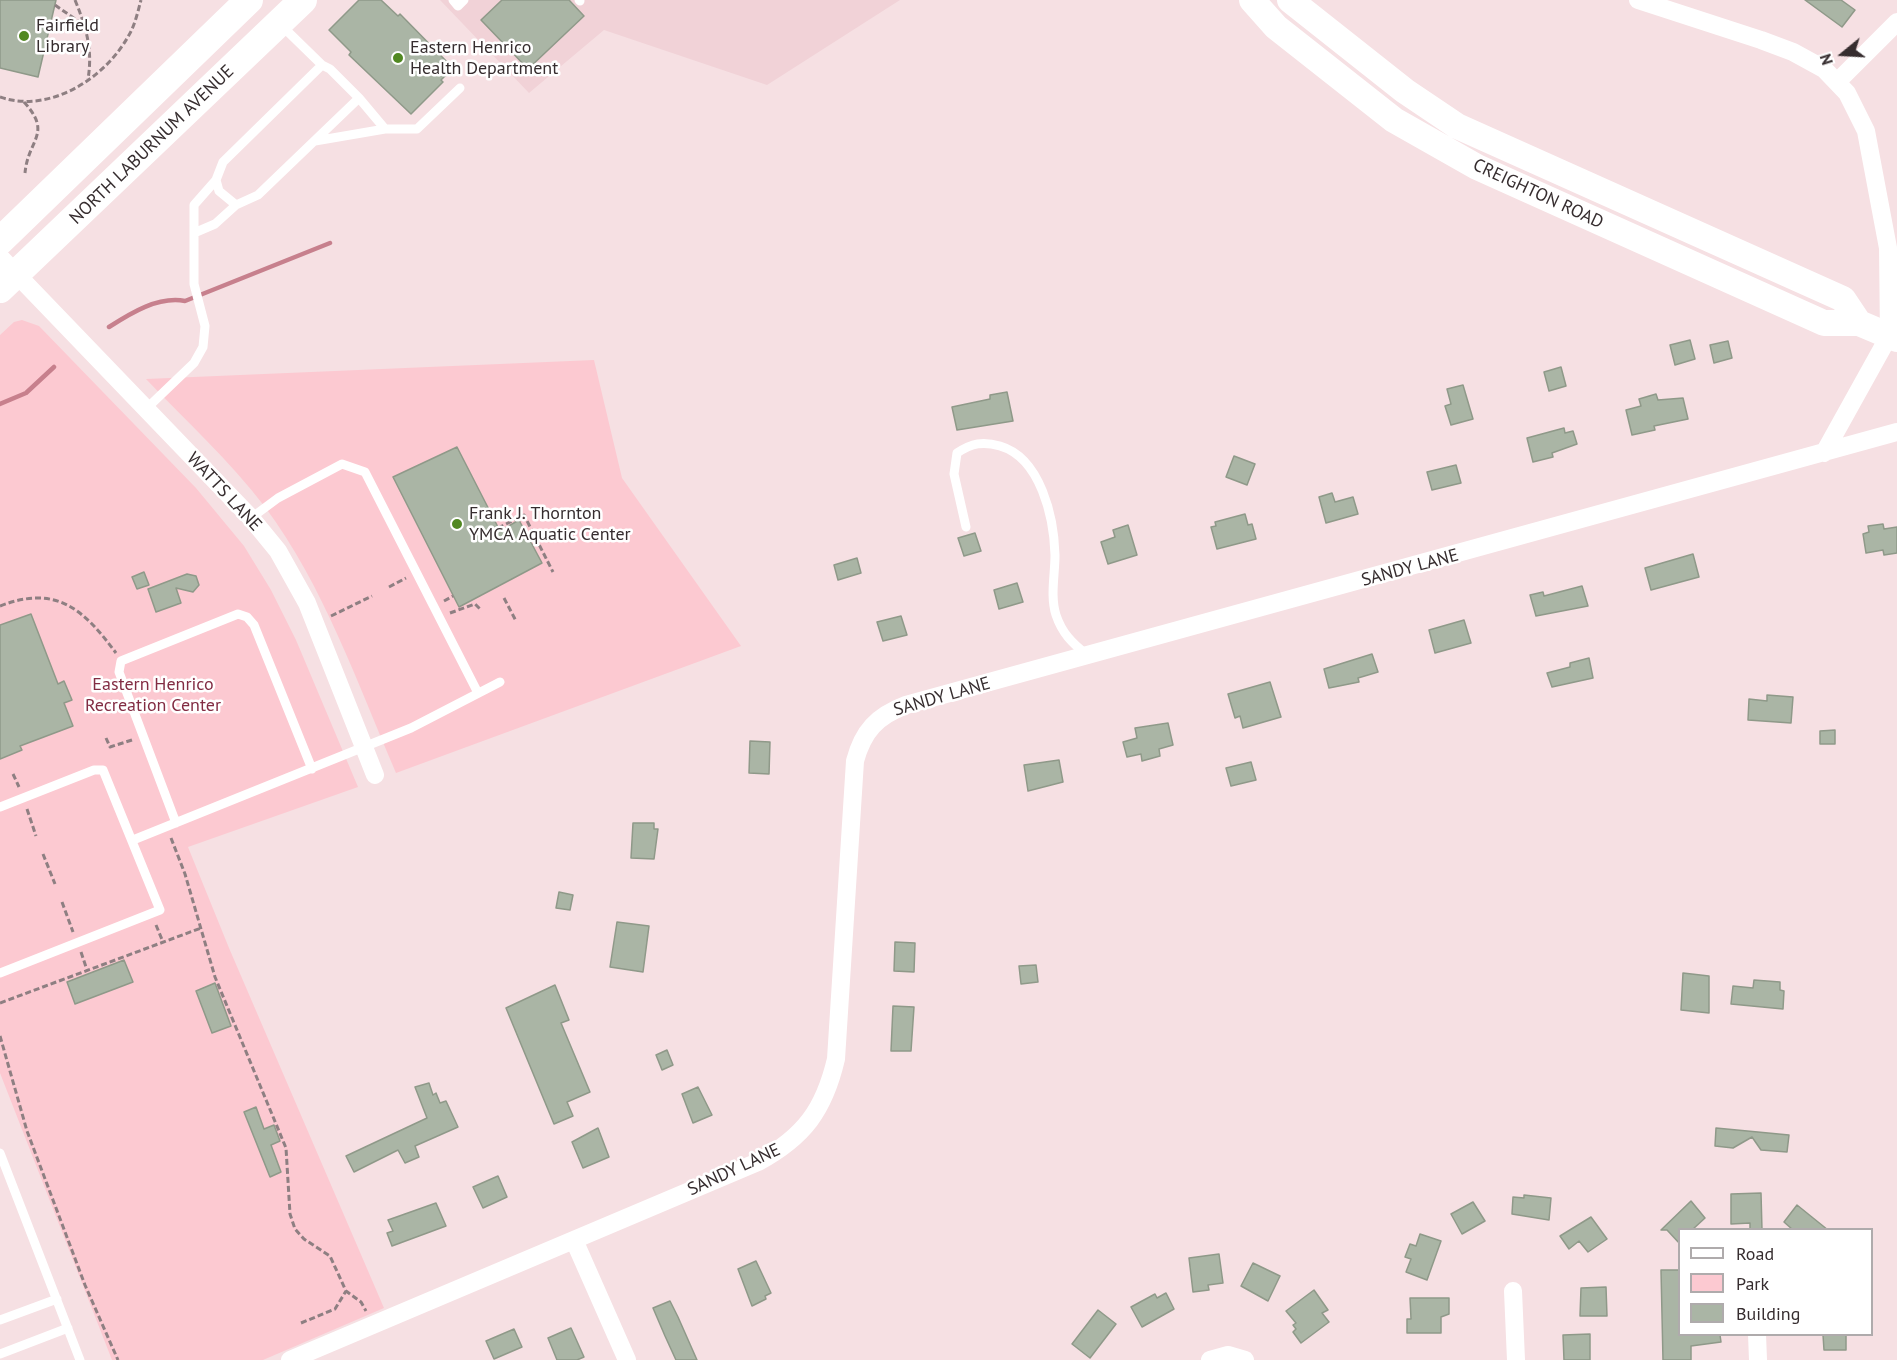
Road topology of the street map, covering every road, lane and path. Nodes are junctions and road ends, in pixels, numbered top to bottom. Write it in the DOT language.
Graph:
graph roads {
  1 [pos="75,0"];
  2 [pos="141,0"];
  3 [pos="249,0"];
  4 [pos="303,0"];
  5 [pos="453,0"];
  6 [pos="464,0"];
  7 [pos="1252,0"];
  8 [pos="1638,0"];
  9 [pos="1296,2"];
  10 [pos="55,5"];
  11 [pos="1897,22"];
  12 [pos="279,23"];
  13 [pos="86,27"];
  14 [pos="1276,27"];
  15 [pos="322,65"];
  16 [pos="87,80"];
  17 [pos="1838,81"];
  18 [pos="460,88"];
  19 [pos="0,97"];
  20 [pos="359,99"];
  21 [pos="24,102"];
  22 [pos="385,129"];
  23 [pos="315,141"];
  24 [pos="25,173"];
  25 [pos="216,180"];
  26 [pos="236,205"];
  27 [pos="194,233"];
  28 [pos="0,241"];
  29 [pos="6,273"];
  30 [pos="1859,323"];
  31 [pos="1893,337"];
  32 [pos="146,409"];
  33 [pos="1897,432"];
  34 [pos="1824,453"];
  35 [pos="251,518"];
  36 [pos="966,527"];
  37 [pos="498,528"];
  38 [pos="553,572"];
  39 [pos="408,577"];
  40 [pos="389,587"];
  41 [pos="372,596"];
  42 [pos="453,596"];
  43 [pos="504,598"];
  44 [pos="444,601"];
  45 [pos="0,606"];
  46 [pos="480,609"];
  47 [pos="450,613"];
  48 [pos="326,618"];
  49 [pos="516,621"];
  50 [pos="1088,656"];
  51 [pos="121,660"];
  52 [pos="500,682"];
  53 [pos="478,693"];
  54 [pos="106,738"];
  55 [pos="132,740"];
  56 [pos="364,748"];
  57 [pos="312,769"];
  58 [pos="13,774"];
  59 [pos="375,775"];
  60 [pos="19,787"];
  61 [pos="25,805"];
  62 [pos="0,807"];
  63 [pos="176,823"];
  64 [pos="169,834"];
  65 [pos="36,836"];
  66 [pos="133,840"];
  67 [pos="43,854"];
  68 [pos="55,884"];
  69 [pos="62,902"];
  70 [pos="151,914"];
  71 [pos="201,928"];
  72 [pos="74,934"];
  73 [pos="163,942"];
  74 [pos="81,952"];
  75 [pos="87,970"];
  76 [pos="0,973"];
  77 [pos="0,1002"];
  78 [pos="0,1036"];
  79 [pos="0,1153"];
  80 [pos="573,1240"];
  81 [pos="346,1291"];
  82 [pos="1513,1291"];
  83 [pos="57,1299"];
  84 [pos="0,1320"];
  85 [pos="301,1323"];
  86 [pos="375,1324"];
  87 [pos="68,1328"];
  88 [pos="1757,1336"];
  89 [pos="0,1354"];
  90 [pos="80,1360"];
  91 [pos="118,1360"];
  92 [pos="290,1360"];
  93 [pos="627,1360"];
  94 [pos="1210,1360"];
  95 [pos="1245,1360"];
  96 [pos="1516,1360"];
  97 [pos="1758,1360"];
  1 -- 13 [label="path"];
  2 -- 16 [label="path"];
  3 -- 28 [label="main road, NORTH LABURNUM AVENUE"];
  4 -- 12 [label="main road, NORTH LABURNUM AVENUE"];
  5 -- 6 [label="lane"];
  7 -- 14 [label="main road, CREIGHTON ROAD"];
  8 -- 17 [label="street"];
  9 -- 14 [label="main road"];
  9 -- 30 [label="main road, CREIGHTON ROAD"];
  10 -- 13 [label="path"];
  11 -- 17 [label="street"];
  12 -- 15 [label="lane"];
  12 -- 29 [label="main road, NORTH LABURNUM AVENUE"];
  13 -- 16 [label="path"];
  14 -- 30 [label="main road, CREIGHTON ROAD"];
  15 -- 20 [label="lane"];
  15 -- 25 [label="lane"];
  16 -- 21 [label="path"];
  17 -- 31 [label="street"];
  18 -- 22 [label="lane"];
  19 -- 21 [label="path"];
  20 -- 22 [label="lane"];
  20 -- 23 [label="lane"];
  21 -- 24 [label="path"];
  22 -- 23 [label="lane"];
  23 -- 26 [label="lane"];
  25 -- 26 [label="lane"];
  25 -- 27 [label="lane"];
  26 -- 27 [label="lane"];
  27 -- 32 [label="lane"];
  29 -- 32 [label="street, WATTS LANE"];
  30 -- 31 [label="main road, CREIGHTON ROAD"];
  31 -- 34 [label="street"];
  32 -- 35 [label="street, WATTS LANE"];
  33 -- 34 [label="street, SANDY LANE"];
  34 -- 50 [label="street, SANDY LANE"];
  35 -- 53 [label="lane"];
  35 -- 56 [label="street, WATTS LANE"];
  36 -- 50 [label="lane"];
  37 -- 38 [label="path"];
  39 -- 40 [label="path"];
  41 -- 48 [label="path"];
  42 -- 44 [label="path"];
  43 -- 49 [label="path"];
  45 -- 51 [label="path"];
  46 -- 47 [label="path"];
  50 -- 80 [label="street, SANDY LANE"];
  51 -- 57 [label="lane"];
  51 -- 63 [label="lane"];
  52 -- 53 [label="lane"];
  53 -- 56 [label="lane"];
  54 -- 55 [label="path"];
  56 -- 57 [label="lane"];
  56 -- 59 [label="street, WATTS LANE"];
  57 -- 63 [label="lane"];
  58 -- 60 [label="path"];
  61 -- 65 [label="path"];
  62 -- 66 [label="lane"];
  63 -- 66 [label="lane"];
  64 -- 71 [label="path"];
  66 -- 70 [label="lane"];
  67 -- 68 [label="path"];
  69 -- 72 [label="path"];
  70 -- 73 [label="path"];
  70 -- 76 [label="lane"];
  71 -- 73 [label="path"];
  71 -- 81 [label="path"];
  73 -- 75 [label="path"];
  74 -- 75 [label="path"];
  75 -- 77 [label="path"];
  78 -- 91 [label="path"];
  79 -- 83 [label="lane"];
  80 -- 86 [label="street, SANDY LANE"];
  80 -- 93 [label="street"];
  81 -- 85 [label="path"];
  81 -- 86 [label="path"];
  82 -- 96 [label="street"];
  83 -- 84 [label="lane"];
  83 -- 87 [label="lane"];
  86 -- 92 [label="street, SANDY LANE"];
  87 -- 89 [label="lane"];
  87 -- 90 [label="lane"];
  88 -- 97 [label="street"];
  94 -- 95 [label="street"];
}
